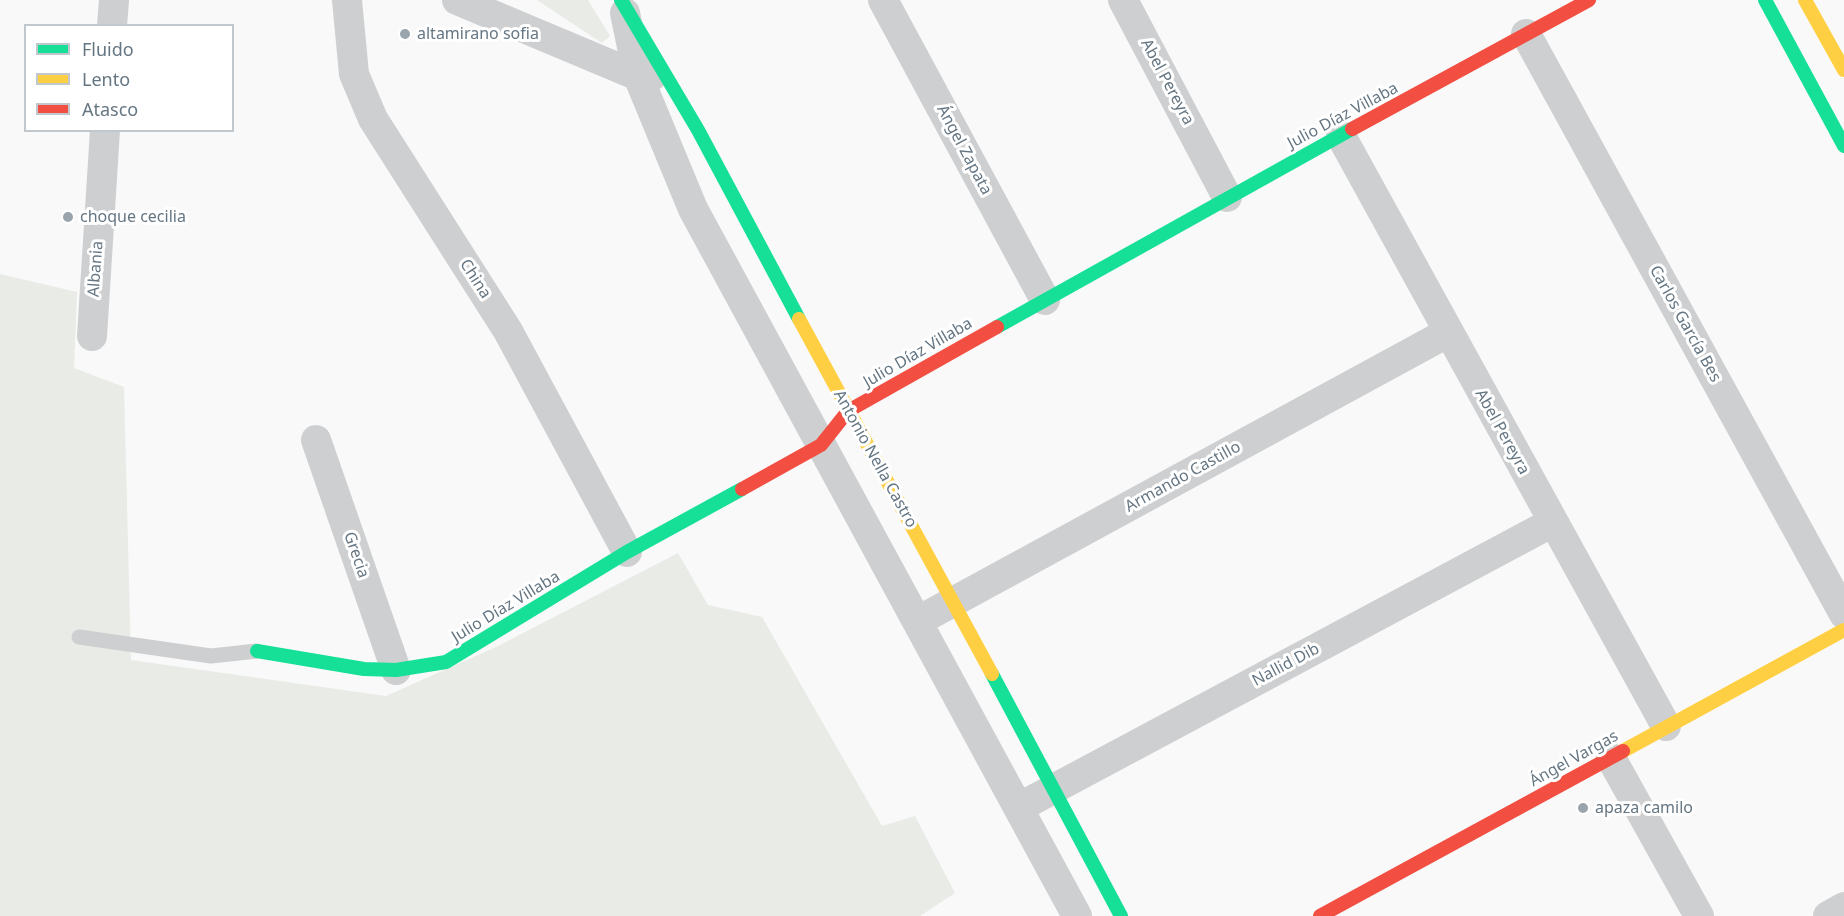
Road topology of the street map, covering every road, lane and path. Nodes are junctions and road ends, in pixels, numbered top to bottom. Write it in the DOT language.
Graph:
graph roads {
  1 [pos="114,0"];
  2 [pos="347,0"];
  3 [pos="457,0"];
  4 [pos="883,0"];
  5 [pos="1123,0"];
  6 [pos="1588,0"];
  7 [pos="1765,0"];
  8 [pos="1805,0"];
  9 [pos="622,2"];
  10 [pos="112,24"];
  11 [pos="1526,34"];
  12 [pos="1844,70"];
  13 [pos="653,76"];
  14 [pos="1839,126"];
  15 [pos="105,132"];
  16 [pos="1341,136"];
  17 [pos="1227,197"];
  18 [pos="1045,300"];
  19 [pos="1447,333"];
  20 [pos="92,336"];
  21 [pos="848,411"];
  22 [pos="316,440"];
  23 [pos="821,445"];
  24 [pos="1553,522"];
  25 [pos="627,552"];
  26 [pos="954,602"];
  27 [pos="1844,615"];
  28 [pos="918,621"];
  29 [pos="1844,630"];
  30 [pos="79,637"];
  31 [pos="257,651"];
  32 [pos="396,670"];
  33 [pos="1666,726"];
  34 [pos="1611,758"];
  35 [pos="1054,789"];
  36 [pos="1018,808"];
  37 [pos="1844,907"];
  38 [pos="1077,916"];
  39 [pos="1121,916"];
  40 [pos="1320,916"];
  41 [pos="1699,916"];
  42 [pos="1828,916"];
  1 -- 10 [label="street"];
  2 -- 25 [label="street, China"];
  3 -- 13 [label="street"];
  4 -- 18 [label="street, Ángel Zapata"];
  5 -- 17 [label="street, Abel Pereyra"];
  6 -- 11 [label="street, Julio Díaz Villaba"];
  7 -- 14 [label="street"];
  8 -- 12 [label="street"];
  9 -- 13 [label="street, Antonio Nella Castro"];
  11 -- 16 [label="street, Julio Díaz Villaba"];
  11 -- 27 [label="street, Carlos García Bes"];
  13 -- 21 [label="street, Antonio Nella Castro"];
  13 -- 23 [label="street, Antonio Nella Castro"];
  15 -- 20 [label="street, Albania"];
  16 -- 17 [label="street, Julio Díaz Villaba"];
  16 -- 19 [label="street, Abel Pereyra"];
  17 -- 18 [label="street, Julio Díaz Villaba"];
  18 -- 21 [label="street, Julio Díaz Villaba"];
  19 -- 24 [label="street, Abel Pereyra"];
  19 -- 26 [label="street, Armando Castillo"];
  21 -- 23 [label="street, Julio Díaz Villaba"];
  21 -- 26 [label="street, Antonio Nella Castro"];
  22 -- 32 [label="street, Grecia"];
  23 -- 25 [label="street, Julio Díaz Villaba"];
  23 -- 28 [label="street, Antonio Nella Castro"];
  24 -- 33 [label="street, Abel Pereyra"];
  24 -- 35 [label="street, Nallid Dib"];
  25 -- 32 [label="street, Julio Díaz Villaba"];
  26 -- 28 [label="street, Armando Castillo"];
  26 -- 35 [label="street, Antonio Nella Castro"];
  28 -- 36 [label="street, Antonio Nella Castro"];
  29 -- 33 [label="street, Ángel Vargas"];
  30 -- 31 [label="lane"];
  31 -- 32 [label="street, Julio Díaz Villaba"];
  33 -- 34 [label="street, Ángel Vargas"];
  34 -- 40 [label="street, Ángel Vargas"];
  34 -- 41 [label="street"];
  35 -- 36 [label="street, Nallid Dib"];
  35 -- 39 [label="street, Antonio Nella Castro"];
  36 -- 38 [label="street, Antonio Nella Castro"];
  37 -- 42 [label="street"];
}
